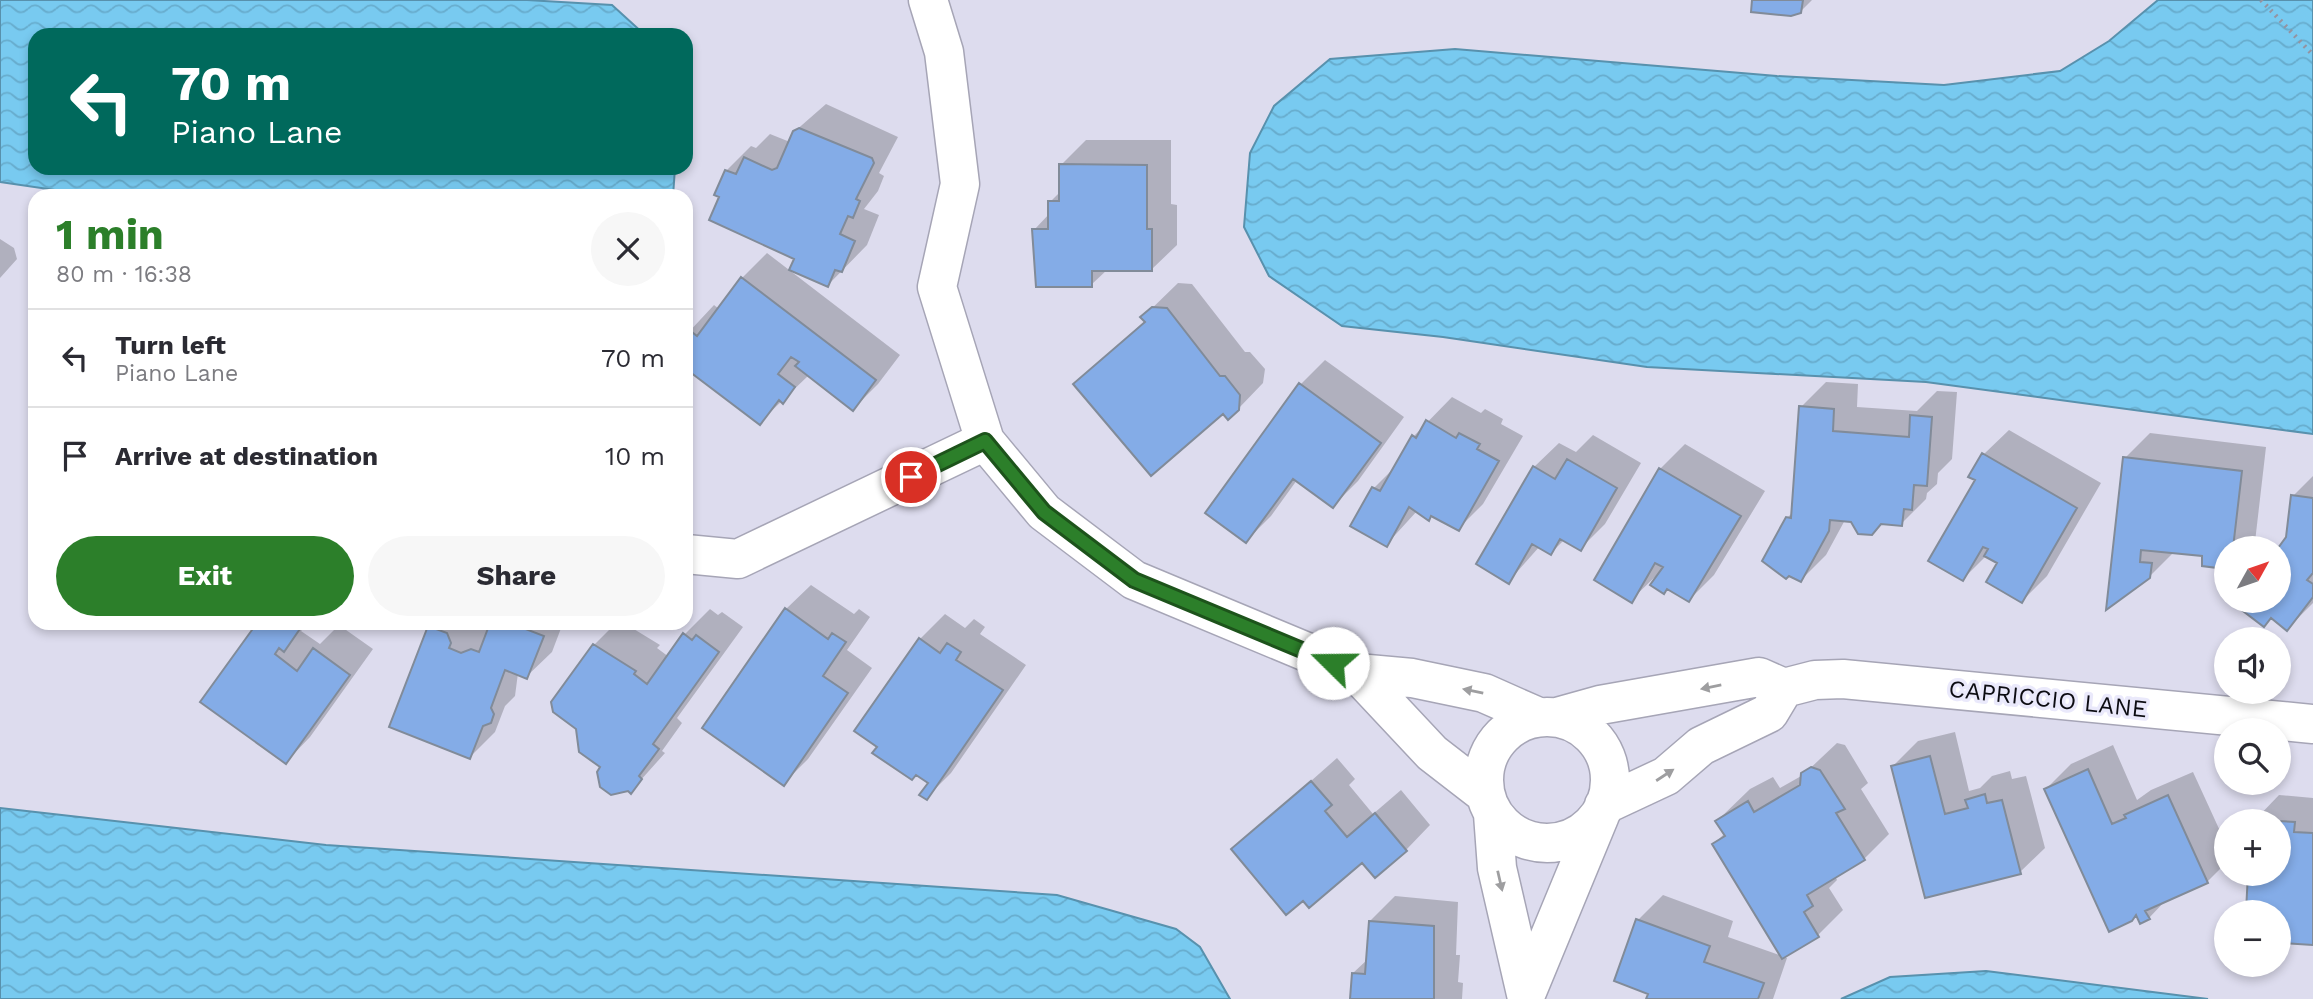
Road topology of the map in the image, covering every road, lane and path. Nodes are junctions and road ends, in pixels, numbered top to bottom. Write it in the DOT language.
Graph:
graph roads {
  1 [pos="928,0"];
  2 [pos="2261,0"];
  3 [pos="2313,55"];
  4 [pos="985,441"];
  5 [pos="693,555"];
  6 [pos="1357,673"];
  7 [pos="1784,688"];
  8 [pos="1547,717"];
  9 [pos="2313,724"];
  10 [pos="1489,804"];
  11 [pos="1602,810"];
  12 [pos="1525,997"];
  1 -- 4 [label="street"];
  2 -- 3 [label="path"];
  4 -- 5 [label="street"];
  4 -- 6 [label="street"];
  8 -- 6 [label="street, one-way"];
  6 -- 10 [label="street"];
  7 -- 8 [label="street, CAPRICCIO LANE, one-way"];
  7 -- 9 [label="street, CAPRICCIO LANE"];
  11 -- 7 [label="street, one-way"];
  8 -- 10 [label="street"];
  8 -- 11 [label="street"];
  10 -- 11 [label="street"];
  10 -- 12 [label="street, one-way"];
  11 -- 12 [label="street"];
}
